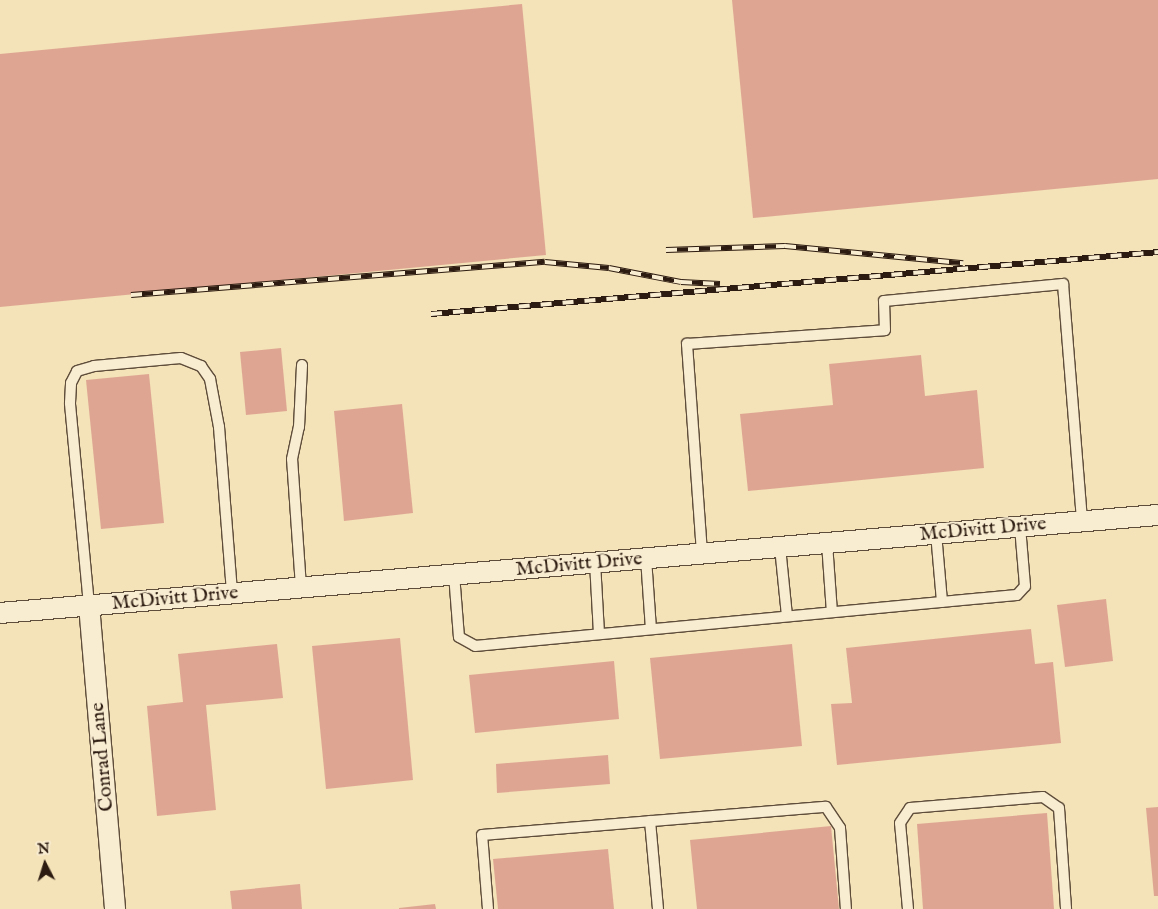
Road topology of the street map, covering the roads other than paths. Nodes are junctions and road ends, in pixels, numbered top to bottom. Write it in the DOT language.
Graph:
graph roads {
  1 [pos="302,365"];
  2 [pos="1158,515"];
  3 [pos="1082,521"];
  4 [pos="1020,526"];
  5 [pos="936,533"];
  6 [pos="827,543"];
  7 [pos="780,547"];
  8 [pos="702,553"];
  9 [pos="646,558"];
  10 [pos="595,562"];
  11 [pos="454,574"];
  12 [pos="301,587"];
  13 [pos="232,593"];
  14 [pos="942,602"];
  15 [pos="89,605"];
  16 [pos="832,612"];
  17 [pos="0,613"];
  18 [pos="787,616"];
  19 [pos="652,629"];
  20 [pos="599,634"];
  21 [pos="650,821"];
  22 [pos="115,909"];
  23 [pos="488,909"];
  24 [pos="658,909"];
  25 [pos="846,909"];
  26 [pos="908,909"];
  27 [pos="1066,909"];
  1 -- 12 [label="lane"];
  2 -- 3 [label="street, McDivitt Drive"];
  3 -- 4 [label="street, McDivitt Drive"];
  3 -- 8 [label="lane"];
  4 -- 5 [label="street, McDivitt Drive"];
  4 -- 14 [label="lane"];
  5 -- 6 [label="street, McDivitt Drive"];
  5 -- 14 [label="lane"];
  6 -- 7 [label="street, McDivitt Drive"];
  6 -- 16 [label="lane"];
  7 -- 8 [label="street, McDivitt Drive"];
  7 -- 18 [label="lane"];
  8 -- 9 [label="street, McDivitt Drive"];
  9 -- 10 [label="street, McDivitt Drive"];
  9 -- 19 [label="lane"];
  10 -- 11 [label="street, McDivitt Drive"];
  10 -- 20 [label="lane"];
  11 -- 12 [label="street, McDivitt Drive"];
  11 -- 20 [label="lane"];
  12 -- 13 [label="street, McDivitt Drive"];
  13 -- 15 [label="street, McDivitt Drive"];
  13 -- 15 [label="lane"];
  14 -- 16 [label="lane"];
  15 -- 17 [label="street, McDivitt Drive"];
  15 -- 22 [label="street, Conrad Lane"];
  16 -- 18 [label="lane"];
  18 -- 19 [label="lane"];
  19 -- 20 [label="lane"];
  21 -- 23 [label="lane"];
  21 -- 24 [label="lane"];
  21 -- 25 [label="lane"];
  26 -- 27 [label="lane"];
}
